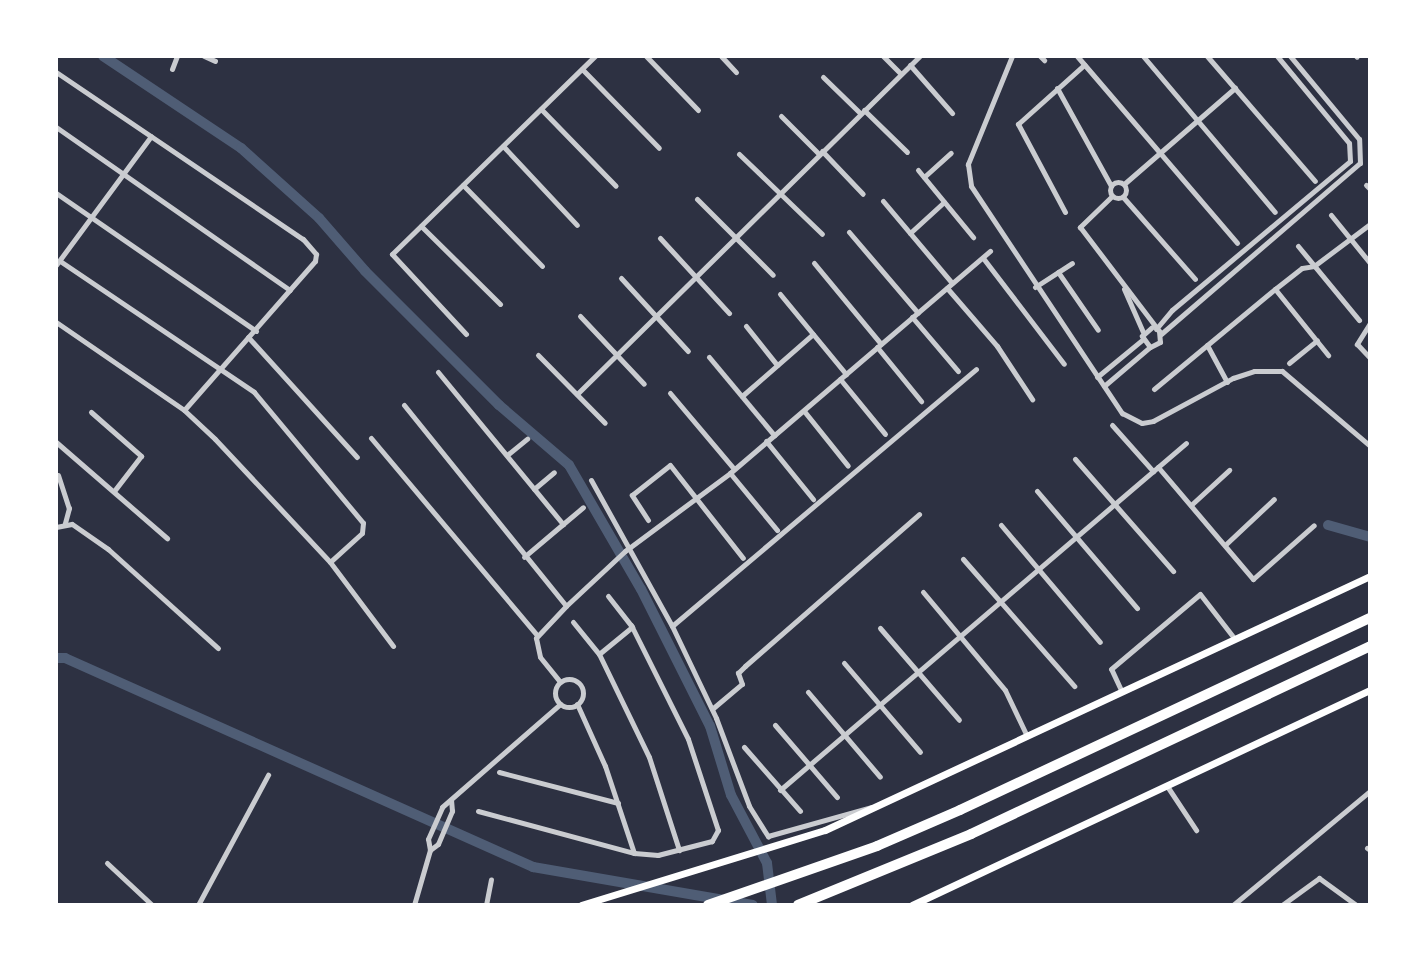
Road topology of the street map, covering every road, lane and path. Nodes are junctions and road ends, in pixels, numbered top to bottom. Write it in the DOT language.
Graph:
graph roads {
  1 [pos="177,56"];
  2 [pos="204,56"];
  3 [pos="596,56"];
  4 [pos="646,56"];
  5 [pos="722,56"];
  6 [pos="883,56"];
  7 [pos="920,56"];
  8 [pos="1012,56"];
  9 [pos="1077,56"];
  10 [pos="1143,56"];
  11 [pos="1207,56"];
  12 [pos="1277,56"];
  13 [pos="1290,56"];
  14 [pos="215,61"];
  15 [pos="910,65"];
  16 [pos="1084,65"];
  17 [pos="172,69"];
  18 [pos="582,69"];
  19 [pos="56,72"];
  20 [pos="736,72"];
  21 [pos="900,73"];
  22 [pos="823,77"];
  23 [pos="1057,88"];
  24 [pos="1235,88"];
  25 [pos="541,109"];
  26 [pos="698,110"];
  27 [pos="862,111"];
  28 [pos="952,113"];
  29 [pos="1338,114"];
  30 [pos="780,116"];
  31 [pos="1198,121"];
  32 [pos="1330,121"];
  33 [pos="56,127"];
  34 [pos="151,136"];
  35 [pos="503,146"];
  36 [pos="659,148"];
  37 [pos="907,152"];
  38 [pos="820,153"];
  39 [pos="951,153"];
  40 [pos="1160,153"];
  41 [pos="740,154"];
  42 [pos="918,170"];
  43 [pos="126,172"];
  44 [pos="924,177"];
  45 [pos="1315,181"];
  46 [pos="1124,184"];
  47 [pos="463,185"];
  48 [pos="616,186"];
  49 [pos="1111,186"];
  50 [pos="56,194"];
  51 [pos="780,194"];
  52 [pos="863,194"];
  53 [pos="1112,195"];
  54 [pos="1123,197"];
  55 [pos="697,199"];
  56 [pos="883,201"];
  57 [pos="944,202"];
  58 [pos="1065,212"];
  59 [pos="1275,212"];
  60 [pos="1331,215"];
  61 [pos="93,219"];
  62 [pos="1370,224"];
  63 [pos="577,225"];
  64 [pos="421,226"];
  65 [pos="849,232"];
  66 [pos="910,233"];
  67 [pos="822,234"];
  68 [pos="736,237"];
  69 [pos="973,237"];
  70 [pos="660,238"];
  71 [pos="1351,239"];
  72 [pos="1237,243"];
  73 [pos="1298,246"];
  74 [pos="990,251"];
  75 [pos="983,258"];
  76 [pos="1072,262"];
  77 [pos="58,263"];
  78 [pos="814,263"];
  79 [pos="1370,263"];
  80 [pos="542,266"];
  81 [pos="1314,266"];
  82 [pos="1058,272"];
  83 [pos="773,275"];
  84 [pos="698,276"];
  85 [pos="621,278"];
  86 [pos="1195,279"];
  87 [pos="950,285"];
  88 [pos="1035,287"];
  89 [pos="1124,289"];
  90 [pos="1275,289"];
  91 [pos="290,290"];
  92 [pos="780,293"];
  93 [pos="500,304"];
  94 [pos="729,313"];
  95 [pos="915,315"];
  96 [pos="580,316"];
  97 [pos="657,317"];
  98 [pos="1359,320"];
  99 [pos="56,322"];
  100 [pos="1370,323"];
  101 [pos="746,326"];
  102 [pos="1098,330"];
  103 [pos="1156,330"];
  104 [pos="256,331"];
  105 [pos="1143,332"];
  106 [pos="466,334"];
  107 [pos="813,334"];
  108 [pos="248,337"];
  109 [pos="1142,340"];
  110 [pos="1317,340"];
  111 [pos="1207,345"];
  112 [pos="879,346"];
  113 [pos="1150,347"];
  114 [pos="688,351"];
  115 [pos="538,355"];
  116 [pos="617,355"];
  117 [pos="1328,355"];
  118 [pos="709,357"];
  119 [pos="1370,358"];
  120 [pos="1289,363"];
  121 [pos="1064,364"];
  122 [pos="777,365"];
  123 [pos="976,369"];
  124 [pos="219,371"];
  125 [pos="958,371"];
  126 [pos="438,372"];
  127 [pos="843,377"];
  128 [pos="1097,377"];
  129 [pos="1227,382"];
  130 [pos="644,384"];
  131 [pos="1104,386"];
  132 [pos="1154,389"];
  133 [pos="670,393"];
  134 [pos="577,394"];
  135 [pos="742,396"];
  136 [pos="1032,399"];
  137 [pos="921,401"];
  138 [pos="404,405"];
  139 [pos="184,411"];
  140 [pos="804,411"];
  141 [pos="91,412"];
  142 [pos="605,423"];
  143 [pos="1112,425"];
  144 [pos="885,434"];
  145 [pos="774,435"];
  146 [pos="371,438"];
  147 [pos="527,439"];
  148 [pos="766,441"];
  149 [pos="56,442"];
  150 [pos="1186,443"];
  151 [pos="1370,446"];
  152 [pos="507,455"];
  153 [pos="357,457"];
  154 [pos="1075,459"];
  155 [pos="848,466"];
  156 [pos="1156,469"];
  157 [pos="1229,470"];
  158 [pos="732,471"];
  159 [pos="554,472"];
  160 [pos="58,475"];
  161 [pos="591,480"];
  162 [pos="534,489"];
  163 [pos="114,491"];
  164 [pos="1037,491"];
  165 [pos="696,498"];
  166 [pos="813,499"];
  167 [pos="1274,499"];
  168 [pos="1114,504"];
  169 [pos="1191,505"];
  170 [pos="583,507"];
  171 [pos="919,514"];
  172 [pos="648,520"];
  173 [pos="65,523"];
  174 [pos="564,524"];
  175 [pos="1001,525"];
  176 [pos="1314,525"];
  177 [pos="56,527"];
  178 [pos="777,530"];
  179 [pos="1078,536"];
  180 [pos="167,538"];
  181 [pos="1224,545"];
  182 [pos="631,546"];
  183 [pos="524,557"];
  184 [pos="743,558"];
  185 [pos="963,558"];
  186 [pos="330,562"];
  187 [pos="1039,569"];
  188 [pos="1173,571"];
  189 [pos="1370,576"];
  190 [pos="923,592"];
  191 [pos="608,596"];
  192 [pos="1000,602"];
  193 [pos="566,606"];
  194 [pos="1137,607"];
  195 [pos="1370,618"];
  196 [pos="573,622"];
  197 [pos="672,626"];
  198 [pos="632,627"];
  199 [pos="880,628"];
  200 [pos="537,635"];
  201 [pos="960,636"];
  202 [pos="1234,638"];
  203 [pos="1100,642"];
  204 [pos="393,646"];
  205 [pos="1370,646"];
  206 [pos="218,648"];
  207 [pos="599,654"];
  208 [pos="844,663"];
  209 [pos="918,672"];
  210 [pos="560,682"];
  211 [pos="1074,686"];
  212 [pos="1121,690"];
  213 [pos="1370,690"];
  214 [pos="808,692"];
  215 [pos="560,704"];
  216 [pos="578,704"];
  217 [pos="880,705"];
  218 [pos="712,709"];
  219 [pos="959,720"];
  220 [pos="775,725"];
  221 [pos="1026,734"];
  222 [pos="845,735"];
  223 [pos="744,747"];
  224 [pos="920,752"];
  225 [pos="809,765"];
  226 [pos="499,772"];
  227 [pos="268,775"];
  228 [pos="880,776"];
  229 [pos="1167,786"];
  230 [pos="780,790"];
  231 [pos="1370,791"];
  232 [pos="837,797"];
  233 [pos="451,800"];
  234 [pos="618,803"];
  235 [pos="883,805"];
  236 [pos="478,811"];
  237 [pos="800,811"];
  238 [pos="1196,830"];
  239 [pos="430,850"];
  240 [pos="679,850"];
  241 [pos="634,853"];
  242 [pos="107,863"];
  243 [pos="491,879"];
  244 [pos="152,905"];
  245 [pos="198,905"];
  246 [pos="414,905"];
  247 [pos="486,905"];
  248 [pos="581,905"];
  249 [pos="708,905"];
  250 [pos="798,905"];
  251 [pos="912,905"];
  252 [pos="1233,905"];
  253 [pos="1282,905"];
  254 [pos="1356,905"];
  1 -- 17 [label="street"];
  2 -- 14 [label="street"];
  3 -- 18 [label="street"];
  4 -- 26 [label="street"];
  5 -- 20 [label="street"];
  6 -- 21 [label="street"];
  7 -- 15 [label="street"];
  8 -- 88 [label="street"];
  9 -- 16 [label="street"];
  10 -- 31 [label="street"];
  11 -- 24 [label="street"];
  12 -- 32 [label="street"];
  13 -- 29 [label="street"];
  15 -- 21 [label="street"];
  15 -- 28 [label="street"];
  16 -- 23 [label="street"];
  16 -- 40 [label="street"];
  18 -- 25 [label="street"];
  18 -- 36 [label="street"];
  19 -- 34 [label="street"];
  21 -- 27 [label="street"];
  22 -- 27 [label="street"];
  23 -- 49 [label="street"];
  23 -- 58 [label="street"];
  24 -- 31 [label="street"];
  24 -- 45 [label="street"];
  25 -- 35 [label="street"];
  25 -- 48 [label="street"];
  27 -- 37 [label="street"];
  27 -- 38 [label="street"];
  29 -- 32 [label="street"];
  29 -- 103 [label="street"];
  30 -- 38 [label="street"];
  31 -- 40 [label="street"];
  31 -- 59 [label="street"];
  32 -- 103 [label="street"];
  33 -- 43 [label="street"];
  34 -- 43 [label="street"];
  34 -- 91 [label="street"];
  35 -- 47 [label="street"];
  35 -- 63 [label="street"];
  38 -- 51 [label="street"];
  38 -- 52 [label="street"];
  39 -- 44 [label="street"];
  40 -- 46 [label="street"];
  40 -- 72 [label="street"];
  41 -- 51 [label="street"];
  42 -- 44 [label="street"];
  43 -- 61 [label="street"];
  43 -- 91 [label="street"];
  44 -- 57 [label="street"];
  46 -- 49 [label="street"];
  46 -- 54 [label="street"];
  47 -- 64 [label="street"];
  47 -- 80 [label="street"];
  49 -- 53 [label="street"];
  50 -- 61 [label="street"];
  51 -- 67 [label="street"];
  51 -- 68 [label="street"];
  53 -- 54 [label="street"];
  53 -- 89 [label="street"];
  54 -- 86 [label="street"];
  55 -- 68 [label="street"];
  56 -- 66 [label="street"];
  57 -- 66 [label="street"];
  57 -- 69 [label="street"];
  60 -- 71 [label="street"];
  61 -- 77 [label="street"];
  61 -- 104 [label="street"];
  62 -- 71 [label="street"];
  64 -- 93 [label="street"];
  64 -- 106 [label="street"];
  65 -- 95 [label="street"];
  66 -- 87 [label="street"];
  68 -- 83 [label="street"];
  68 -- 84 [label="street"];
  70 -- 84 [label="street"];
  71 -- 79 [label="street"];
  71 -- 81 [label="street"];
  73 -- 81 [label="street"];
  74 -- 75 [label="street"];
  75 -- 87 [label="street"];
  75 -- 121 [label="street"];
  76 -- 82 [label="street"];
  77 -- 124 [label="street"];
  78 -- 112 [label="street"];
  81 -- 90 [label="street"];
  81 -- 98 [label="street"];
  82 -- 88 [label="street"];
  82 -- 102 [label="street"];
  84 -- 94 [label="street"];
  84 -- 97 [label="street"];
  85 -- 97 [label="street"];
  87 -- 95 [label="street"];
  87 -- 136 [label="street"];
  88 -- 128 [label="street"];
  89 -- 103 [label="street"];
  89 -- 105 [label="street"];
  90 -- 110 [label="street"];
  90 -- 111 [label="street"];
  91 -- 104 [label="street"];
  92 -- 107 [label="street"];
  95 -- 112 [label="street"];
  95 -- 125 [label="street"];
  96 -- 116 [label="street"];
  97 -- 114 [label="street"];
  97 -- 116 [label="street"];
  99 -- 139 [label="street"];
  100 -- 119 [label="street"];
  101 -- 122 [label="street"];
  103 -- 105 [label="street"];
  103 -- 113 [label="street"];
  104 -- 108 [label="street"];
  105 -- 109 [label="street"];
  107 -- 122 [label="street"];
  107 -- 127 [label="street"];
  108 -- 124 [label="street"];
  108 -- 153 [label="street"];
  109 -- 113 [label="street"];
  109 -- 128 [label="street"];
  110 -- 117 [label="street"];
  110 -- 120 [label="street"];
  111 -- 129 [label="street"];
  111 -- 132 [label="street"];
  112 -- 127 [label="street"];
  112 -- 137 [label="street"];
  113 -- 131 [label="street"];
  115 -- 134 [label="street"];
  116 -- 130 [label="street"];
  116 -- 134 [label="street"];
  118 -- 135 [label="street"];
  122 -- 135 [label="street"];
  123 -- 197 [label="street"];
  124 -- 139 [label="street"];
  124 -- 186 [label="street"];
  126 -- 152 [label="street"];
  127 -- 140 [label="street"];
  127 -- 144 [label="street"];
  128 -- 131 [label="street"];
  129 -- 131 [label="street"];
  129 -- 151 [label="street"];
  133 -- 158 [label="street"];
  134 -- 142 [label="street"];
  135 -- 145 [label="street"];
  138 -- 183 [label="street"];
  139 -- 186 [label="street"];
  140 -- 145 [label="street"];
  140 -- 155 [label="street"];
  141 -- 163 [label="street"];
  143 -- 156 [label="street"];
  145 -- 148 [label="street"];
  146 -- 200 [label="street"];
  147 -- 152 [label="street"];
  148 -- 158 [label="street"];
  148 -- 166 [label="street"];
  149 -- 163 [label="street"];
  150 -- 156 [label="street"];
  152 -- 162 [label="street"];
  154 -- 168 [label="street"];
  156 -- 168 [label="street"];
  156 -- 169 [label="street"];
  157 -- 169 [label="street"];
  158 -- 165 [label="street"];
  158 -- 178 [label="street"];
  159 -- 162 [label="street"];
  160 -- 173 [label="street"];
  161 -- 182 [label="street"];
  162 -- 174 [label="street"];
  163 -- 180 [label="street"];
  164 -- 179 [label="street"];
  165 -- 172 [label="street"];
  165 -- 182 [label="street"];
  165 -- 184 [label="street"];
  167 -- 181 [label="street"];
  168 -- 179 [label="street"];
  168 -- 188 [label="street"];
  169 -- 181 [label="street"];
  170 -- 174 [label="street"];
  171 -- 218 [label="street"];
  173 -- 177 [label="street"];
  173 -- 206 [label="street"];
  174 -- 183 [label="street"];
  175 -- 187 [label="street"];
  176 -- 181 [label="street"];
  179 -- 187 [label="street"];
  179 -- 194 [label="street"];
  182 -- 193 [label="street"];
  182 -- 197 [label="street"];
  183 -- 193 [label="street"];
  185 -- 192 [label="street"];
  186 -- 204 [label="street"];
  187 -- 192 [label="street"];
  187 -- 203 [label="street"];
  189 -- 202 [label="main road"];
  190 -- 201 [label="street"];
  191 -- 198 [label="street"];
  192 -- 201 [label="street"];
  192 -- 211 [label="street"];
  193 -- 200 [label="street"];
  195 -- 249 [label="highway"];
  196 -- 207 [label="street"];
  197 -- 218 [label="street"];
  198 -- 207 [label="street"];
  198 -- 240 [label="street"];
  199 -- 209 [label="street"];
  200 -- 210 [label="street"];
  201 -- 209 [label="street"];
  201 -- 221 [label="street"];
  202 -- 212 [label="main road"];
  202 -- 212 [label="street"];
  205 -- 250 [label="highway"];
  207 -- 240 [label="street"];
  208 -- 217 [label="street"];
  209 -- 217 [label="street"];
  209 -- 219 [label="street"];
  210 -- 215 [label="street"];
  210 -- 216 [label="street"];
  212 -- 221 [label="main road"];
  213 -- 229 [label="main road"];
  214 -- 222 [label="street"];
  215 -- 216 [label="street"];
  215 -- 233 [label="street"];
  216 -- 234 [label="street"];
  217 -- 222 [label="street"];
  217 -- 224 [label="street"];
  218 -- 235 [label="street"];
  220 -- 225 [label="street"];
  221 -- 235 [label="main road"];
  222 -- 225 [label="street"];
  222 -- 228 [label="street"];
  223 -- 230 [label="street"];
  225 -- 230 [label="street"];
  225 -- 232 [label="street"];
  226 -- 234 [label="street"];
  227 -- 245 [label="street"];
  229 -- 238 [label="street"];
  229 -- 251 [label="main road"];
  230 -- 237 [label="street"];
  231 -- 252 [label="street"];
  233 -- 239 [label="street"];
  233 -- 239 [label="street"];
  234 -- 241 [label="street"];
  235 -- 248 [label="main road"];
  236 -- 241 [label="street"];
  239 -- 246 [label="street"];
  240 -- 241 [label="street"];
  242 -- 244 [label="street"];
  243 -- 247 [label="street"];
  253 -- 254 [label="street"];
}
